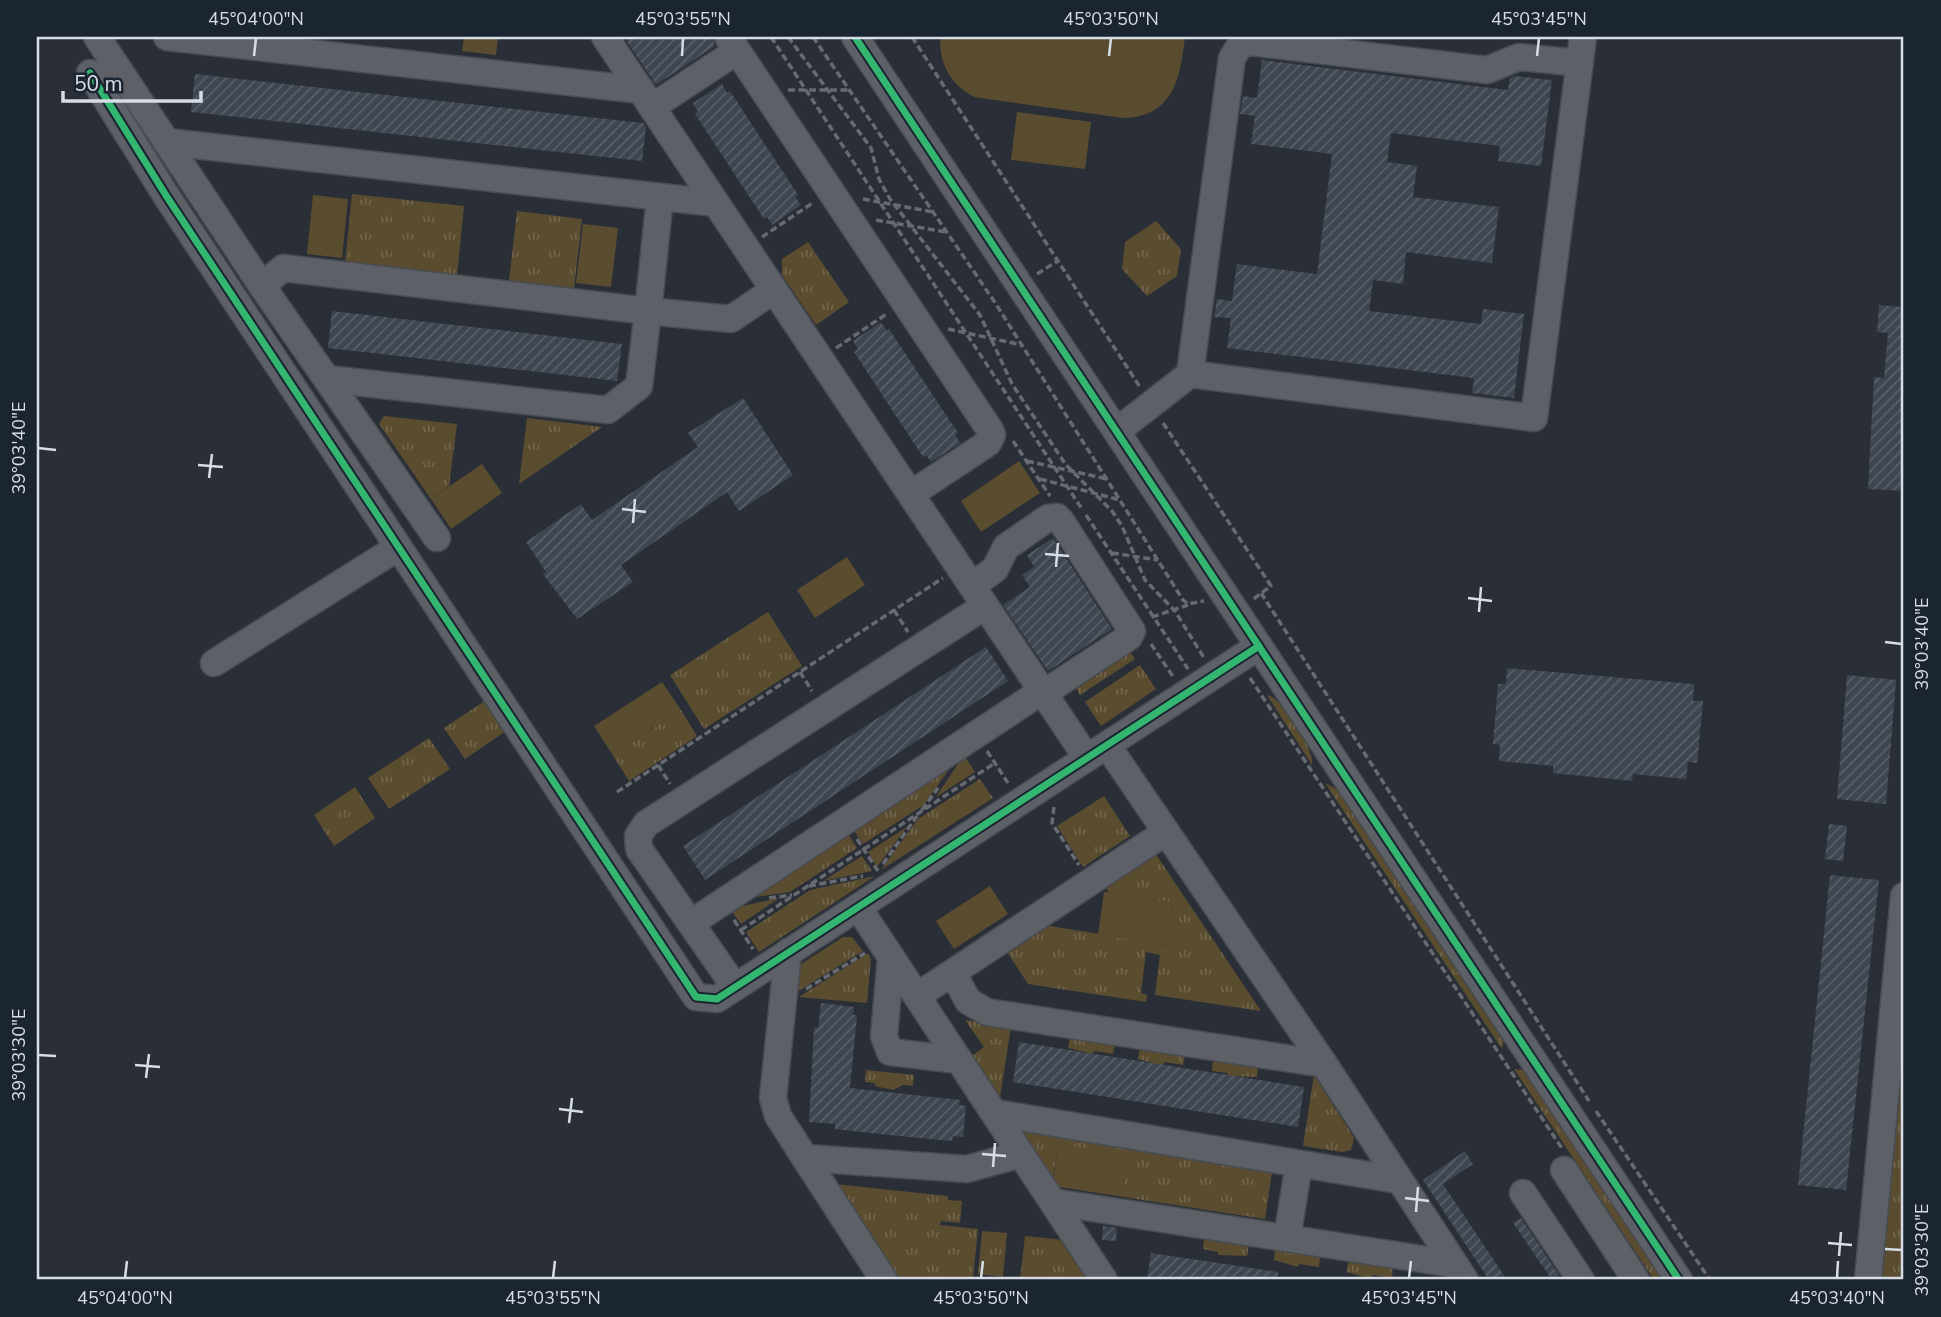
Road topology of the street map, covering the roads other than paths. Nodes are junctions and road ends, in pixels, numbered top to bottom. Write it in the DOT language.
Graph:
graph roads {
  1 [pos="97,37"];
  2 [pos="167,37"];
  3 [pos="605,37"];
  4 [pos="855,37"];
  5 [pos="1583,37"];
  6 [pos="733,44"];
  7 [pos="1580,64"];
  8 [pos="90,73"];
  9 [pos="646,99"];
  10 [pos="167,142"];
  11 [pos="660,197"];
  12 [pos="716,203"];
  13 [pos="262,286"];
  14 [pos="774,290"];
  15 [pos="648,310"];
  16 [pos="1190,374"];
  17 [pos="327,379"];
  18 [pos="1117,431"];
  19 [pos="911,494"];
  20 [pos="436,538"];
  21 [pos="397,548"];
  22 [pos="972,586"];
  23 [pos="1248,653"];
  24 [pos="214,663"];
  25 [pos="1043,692"];
  26 [pos="1097,752"];
  27 [pos="1166,832"];
  28 [pos="1904,896"];
  29 [pos="858,906"];
  30 [pos="691,923"];
  31 [pos="788,952"];
  32 [pos="891,957"];
  33 [pos="953,973"];
  34 [pos="735,987"];
  35 [pos="917,996"];
  36 [pos="959,1060"];
  37 [pos="1324,1064"];
  38 [pos="995,1113"];
  39 [pos="1021,1154"];
  40 [pos="805,1158"];
  41 [pos="1565,1162"];
  42 [pos="1299,1164"];
  43 [pos="1398,1180"];
  44 [pos="1523,1193"];
  45 [pos="1053,1202"];
  46 [pos="1287,1238"];
  47 [pos="1460,1272"];
  48 [pos="884,1280"];
  49 [pos="1104,1280"];
  50 [pos="1581,1280"];
  51 [pos="1636,1280"];
  52 [pos="1679,1280"];
  53 [pos="1868,1280"];
  1 -- 10 [label="street"];
  2 -- 9 [label="street"];
  3 -- 9 [label="street"];
  4 -- 18 [label="street"];
  5 -- 7 [label="street"];
  6 -- 9 [label="street"];
  6 -- 19 [label="street"];
  7 -- 16 [label="street"];
  7 -- 16 [label="street"];
  8 -- 21 [label="street"];
  9 -- 12 [label="street"];
  10 -- 11 [label="street"];
  10 -- 13 [label="street"];
  11 -- 12 [label="street"];
  11 -- 15 [label="street"];
  12 -- 14 [label="street"];
  13 -- 15 [label="street"];
  13 -- 17 [label="street"];
  14 -- 15 [label="street"];
  14 -- 19 [label="street"];
  15 -- 17 [label="street"];
  16 -- 18 [label="street"];
  17 -- 20 [label="street"];
  18 -- 23 [label="street"];
  19 -- 22 [label="street"];
  21 -- 24 [label="street"];
  21 -- 34 [label="street"];
  22 -- 25 [label="street"];
  22 -- 25 [label="street"];
  22 -- 30 [label="street"];
  23 -- 26 [label="street"];
  23 -- 52 [label="street"];
  25 -- 26 [label="street"];
  25 -- 30 [label="street"];
  26 -- 27 [label="street"];
  26 -- 29 [label="street"];
  27 -- 33 [label="street"];
  27 -- 37 [label="street"];
  28 -- 53 [label="street"];
  29 -- 31 [label="street"];
  29 -- 32 [label="street"];
  30 -- 34 [label="street"];
  31 -- 34 [label="street"];
  31 -- 40 [label="street"];
  32 -- 35 [label="street"];
  32 -- 36 [label="street"];
  33 -- 35 [label="street"];
  33 -- 37 [label="street"];
  35 -- 36 [label="street"];
  36 -- 38 [label="street"];
  37 -- 43 [label="street"];
  38 -- 39 [label="street"];
  38 -- 42 [label="street"];
  39 -- 40 [label="street"];
  39 -- 45 [label="street"];
  40 -- 48 [label="street"];
  41 -- 51 [label="street"];
  42 -- 43 [label="street"];
  42 -- 46 [label="street"];
  43 -- 47 [label="street"];
  44 -- 50 [label="street"];
  45 -- 46 [label="street"];
  45 -- 49 [label="street"];
  46 -- 47 [label="street"];
}
